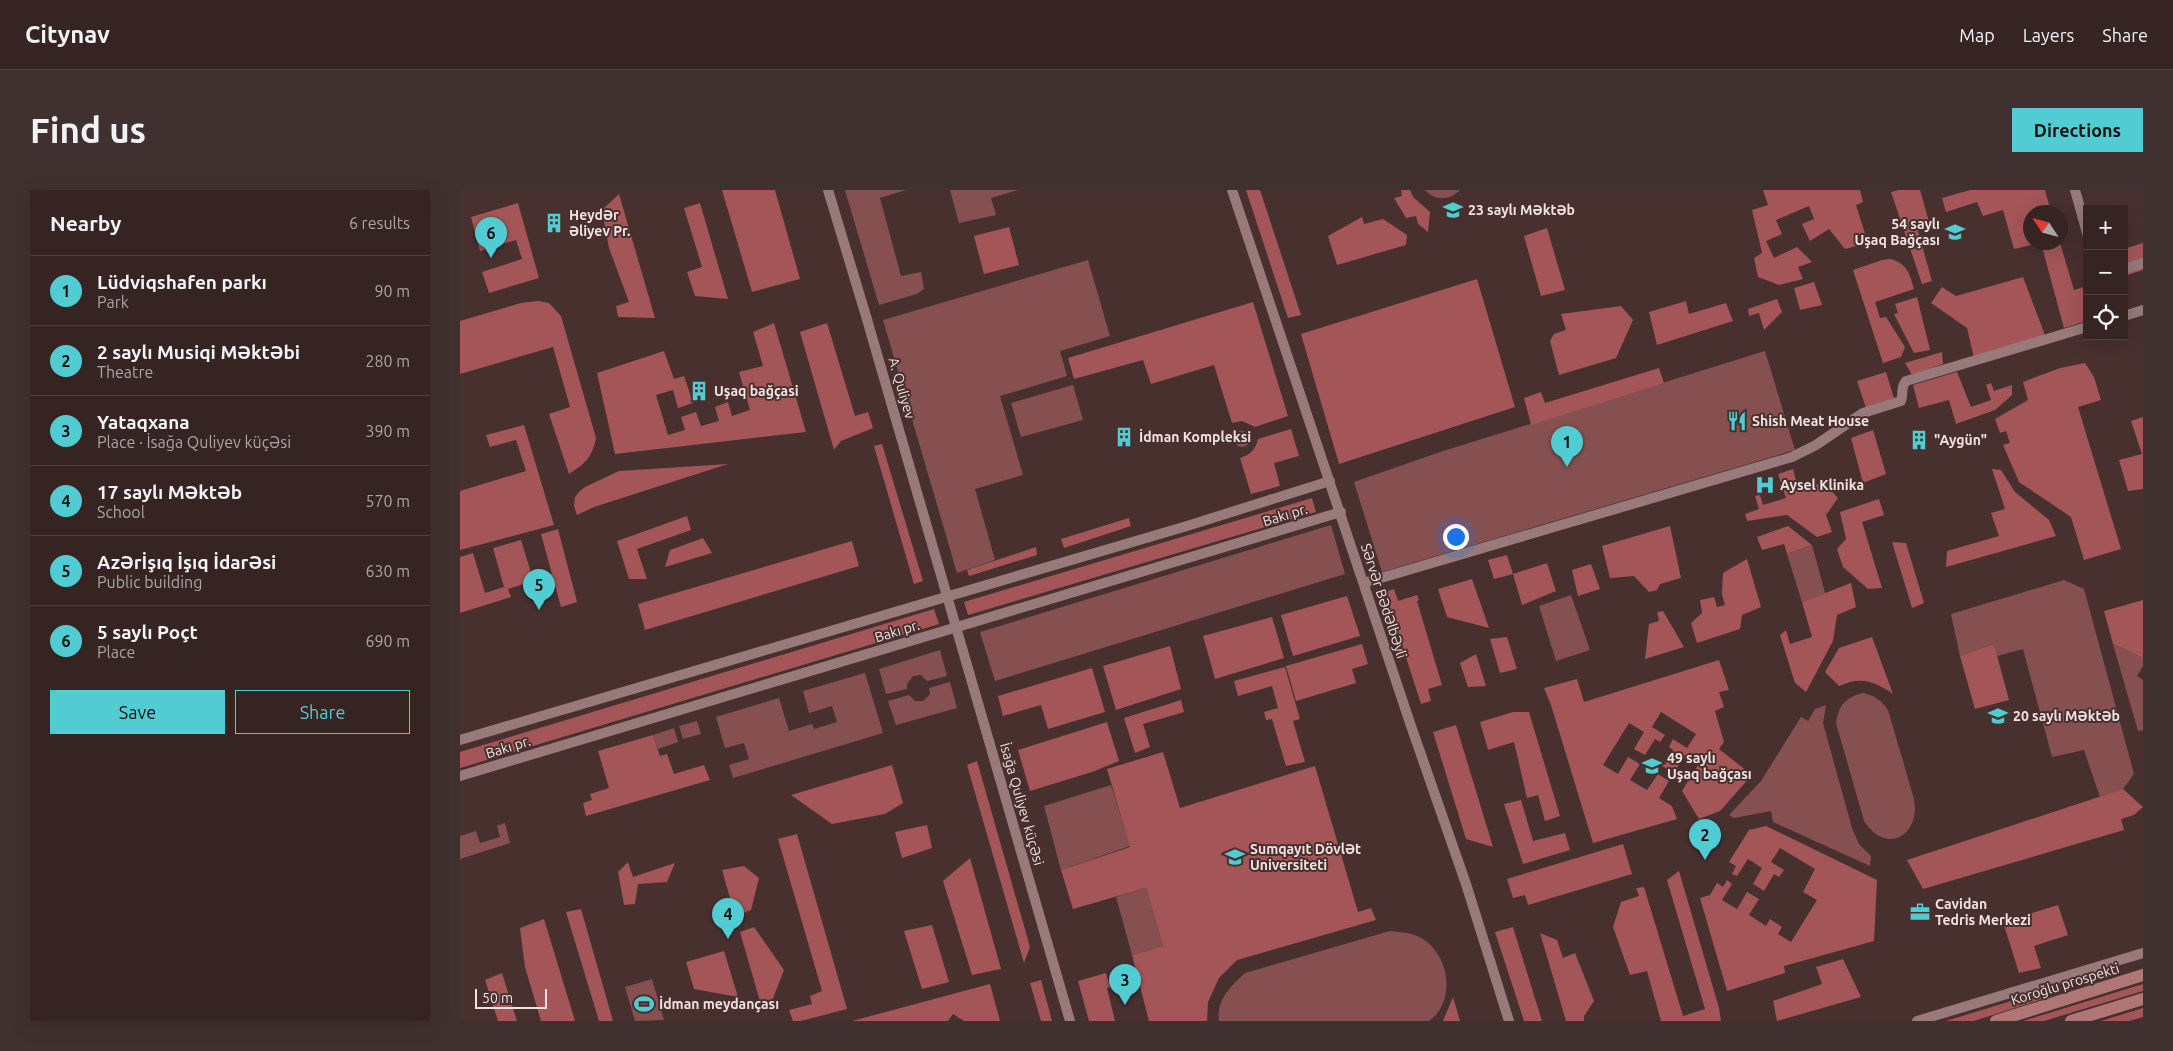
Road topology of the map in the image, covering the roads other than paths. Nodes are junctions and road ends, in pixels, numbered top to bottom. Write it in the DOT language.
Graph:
graph roads {
  1 [pos="828,190"];
  2 [pos="1232,190"];
  3 [pos="2075,190"];
  4 [pos="2083,219"];
  5 [pos="2143,263"];
  6 [pos="2128,268"];
  7 [pos="2143,310"];
  8 [pos="2128,315"];
  9 [pos="2083,328"];
  10 [pos="1330,481"];
  11 [pos="1341,512"];
  12 [pos="1364,583"];
  13 [pos="946,596"];
  14 [pos="955,628"];
  15 [pos="460,740"];
  16 [pos="460,776"];
  17 [pos="2143,953"];
  18 [pos="2143,975"];
  19 [pos="2143,999"];
  20 [pos="1070,1021"];
  21 [pos="1510,1021"];
  22 [pos="1918,1021"];
  23 [pos="1996,1021"];
  24 [pos="2071,1021"];
  1 -- 13 [label="street, A. Quliyev"];
  2 -- 10 [label="street, Sərvər Bədəlbəyli"];
  3 -- 4 [label="street"];
  5 -- 6 [label="street"];
  7 -- 8 [label="street"];
  9 -- 12 [label="street"];
  10 -- 11 [label="street, Sərvər Bədəlbəyli"];
  10 -- 13 [label="street, Bakı pr."];
  11 -- 12 [label="street, Sərvər Bədəlbəyli"];
  11 -- 14 [label="street, Bakı pr."];
  12 -- 21 [label="street, Sərvər Bədəlbəyli"];
  13 -- 14 [label="street, İsağa Quliyev küçəsi"];
  13 -- 15 [label="street, Bakı pr."];
  14 -- 16 [label="street, Bakı pr."];
  14 -- 20 [label="street, İsağa Quliyev küçəsi"];
  17 -- 22 [label="street"];
  18 -- 23 [label="main road, Koroğlu prospekti"];
  19 -- 24 [label="main road"];
}
